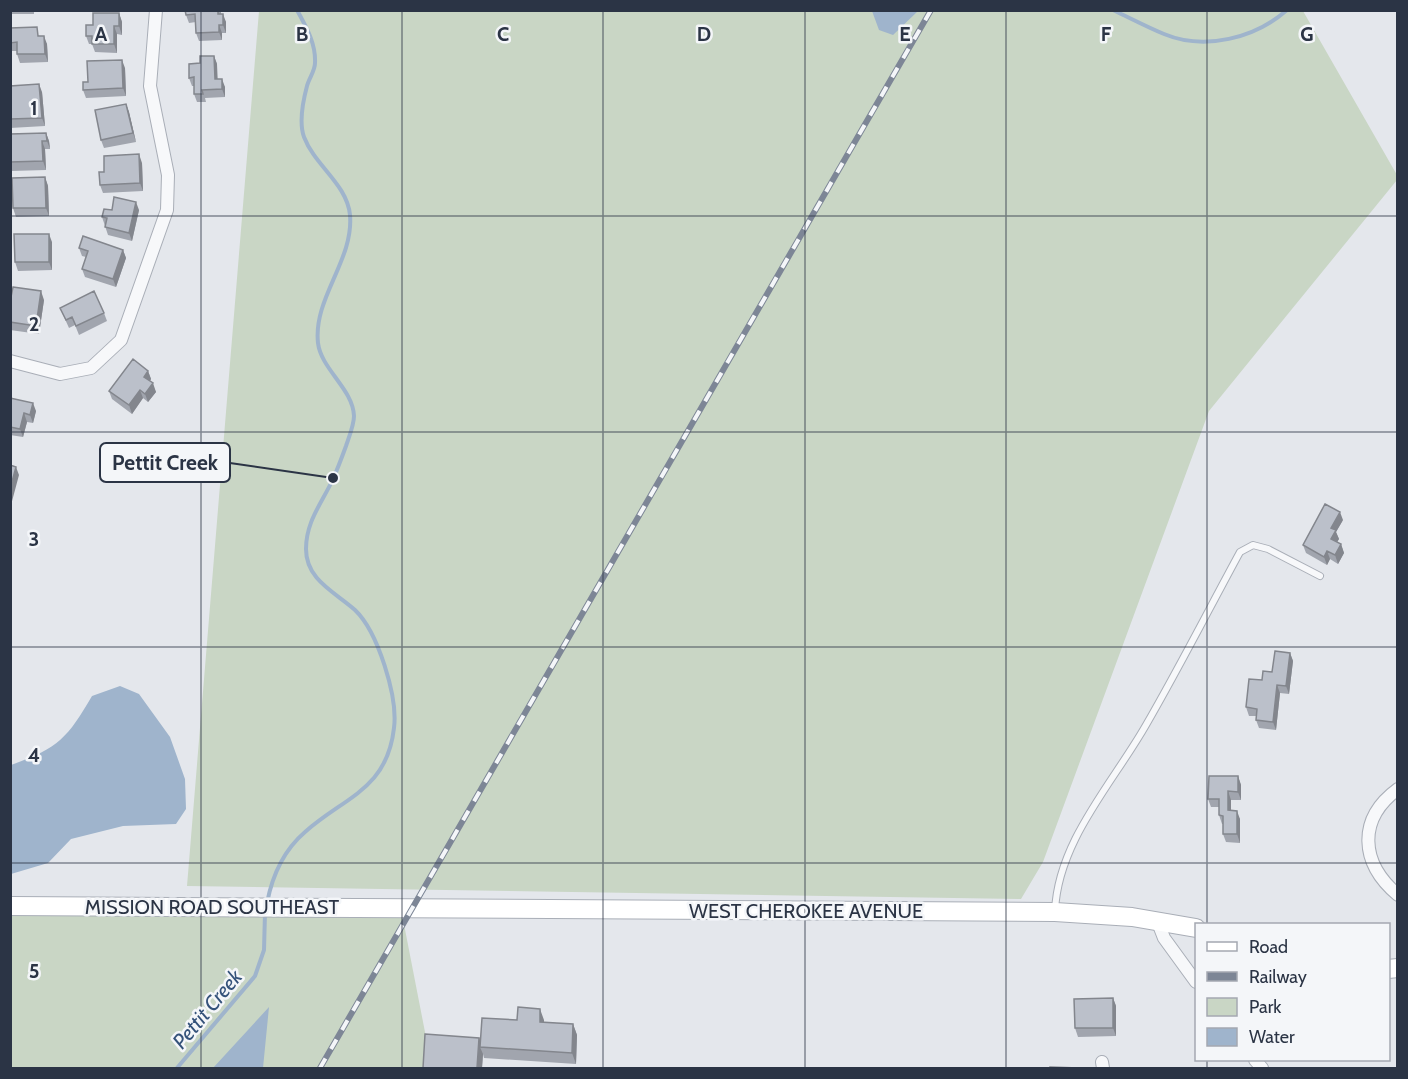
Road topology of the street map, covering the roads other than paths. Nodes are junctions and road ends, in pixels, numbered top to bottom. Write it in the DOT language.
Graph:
graph roads {
  1 [pos="156,10"];
  2 [pos="10,361"];
  3 [pos="1320,576"];
  4 [pos="1398,789"];
  5 [pos="1398,895"];
  6 [pos="10,906"];
  7 [pos="414,908"];
  8 [pos="1055,912"];
  9 [pos="1157,920"];
  10 [pos="1195,928"];
  11 [pos="1195,979"];
  1 -- 2 [label="street"];
  3 -- 8 [label="lane"];
  4 -- 5 [label="street"];
  6 -- 7 [label="main road, MISSION ROAD SOUTHEAST"];
  7 -- 8 [label="main road, WEST CHEROKEE AVENUE"];
  8 -- 9 [label="main road, WEST CHEROKEE AVENUE"];
  9 -- 10 [label="main road, WEST CHEROKEE AVENUE"];
  9 -- 11 [label="street"];
}
